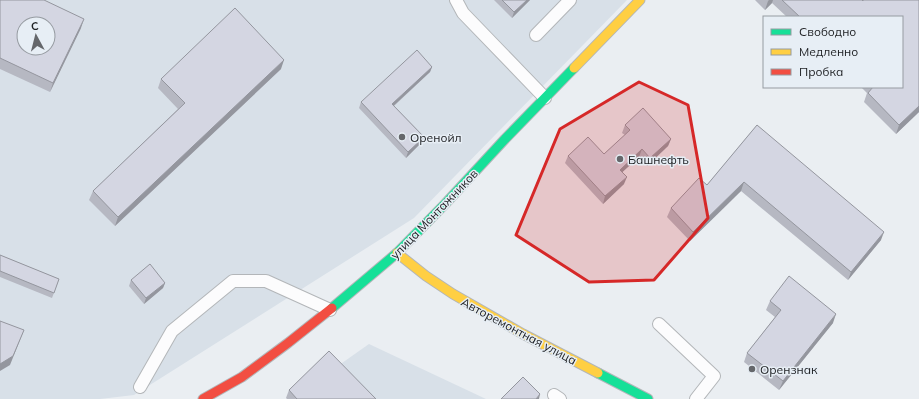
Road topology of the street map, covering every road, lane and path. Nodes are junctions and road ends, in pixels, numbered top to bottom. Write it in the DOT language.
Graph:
graph roads {
  1 [pos="456,0"];
  2 [pos="570,0"];
  3 [pos="640,0"];
  4 [pos="536,35"];
  5 [pos="545,98"];
  6 [pos="397,253"];
  7 [pos="330,310"];
  8 [pos="659,324"];
  9 [pos="140,387"];
  10 [pos="203,399"];
  11 [pos="646,399"];
  12 [pos="696,399"];
  1 -- 5 [label="lane"];
  2 -- 4 [label="lane"];
  3 -- 5 [label="main road, улица Монтажников"];
  5 -- 6 [label="main road, улица Монтажников"];
  6 -- 7 [label="main road, улица Монтажников"];
  6 -- 11 [label="main road, Авторемонтная улица"];
  7 -- 9 [label="lane"];
  7 -- 10 [label="main road, улица Монтажников"];
  8 -- 12 [label="lane"];
}
